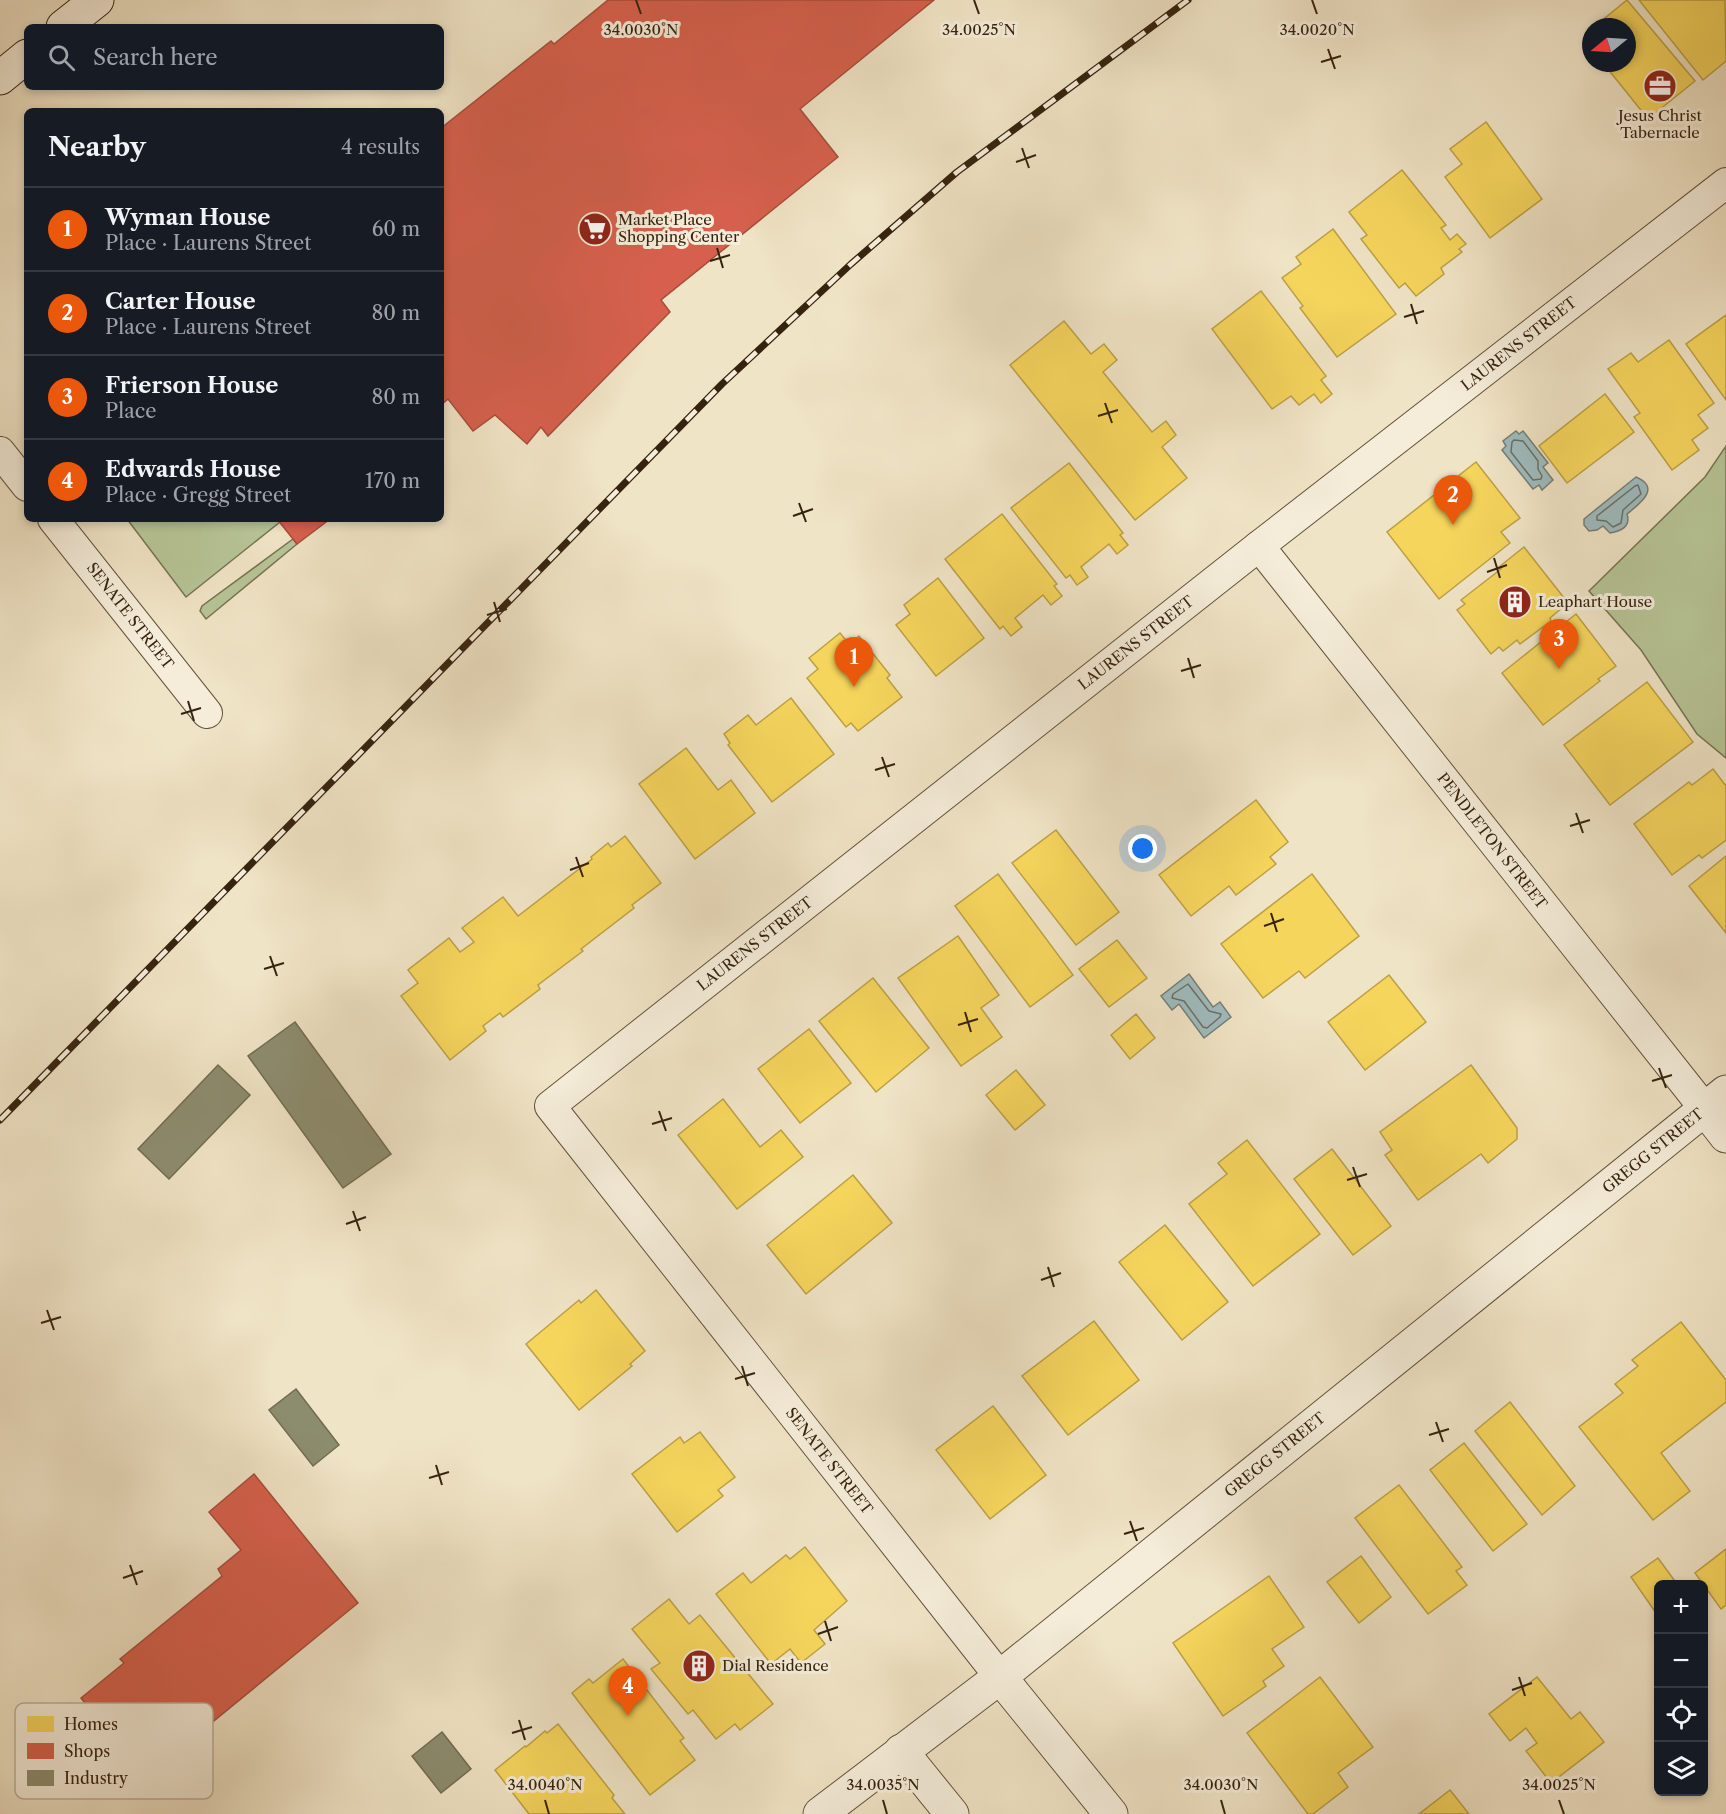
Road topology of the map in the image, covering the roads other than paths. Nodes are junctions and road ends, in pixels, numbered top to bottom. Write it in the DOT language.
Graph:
graph roads {
  1 [pos="97,0"];
  2 [pos="67,24"];
  3 [pos="24,58"];
  4 [pos="0,78"];
  5 [pos="1726,183"];
  6 [pos="0,452"];
  7 [pos="24,482"];
  8 [pos="55,522"];
  9 [pos="1259,546"];
  10 [pos="207,713"];
  11 [pos="1715,1101"];
  12 [pos="550,1106"];
  13 [pos="1726,1136"];
  14 [pos="1000,1677"];
  15 [pos="901,1751"];
  16 [pos="820,1814"];
  17 [pos="952,1814"];
  18 [pos="1111,1814"];
  1 -- 2 [label="street"];
  3 -- 4 [label="street"];
  5 -- 9 [label="street, LAURENS STREET"];
  6 -- 7 [label="street"];
  8 -- 10 [label="street, SENATE STREET"];
  9 -- 11 [label="street, PENDLETON STREET"];
  9 -- 12 [label="street, LAURENS STREET"];
  11 -- 13 [label="street, PENDLETON STREET"];
  11 -- 14 [label="street, GREGG STREET"];
  12 -- 14 [label="street, SENATE STREET"];
  14 -- 15 [label="street, GREGG STREET"];
  14 -- 18 [label="street, SENATE STREET"];
  15 -- 16 [label="street, GREGG STREET"];
  15 -- 17 [label="street"];
}
